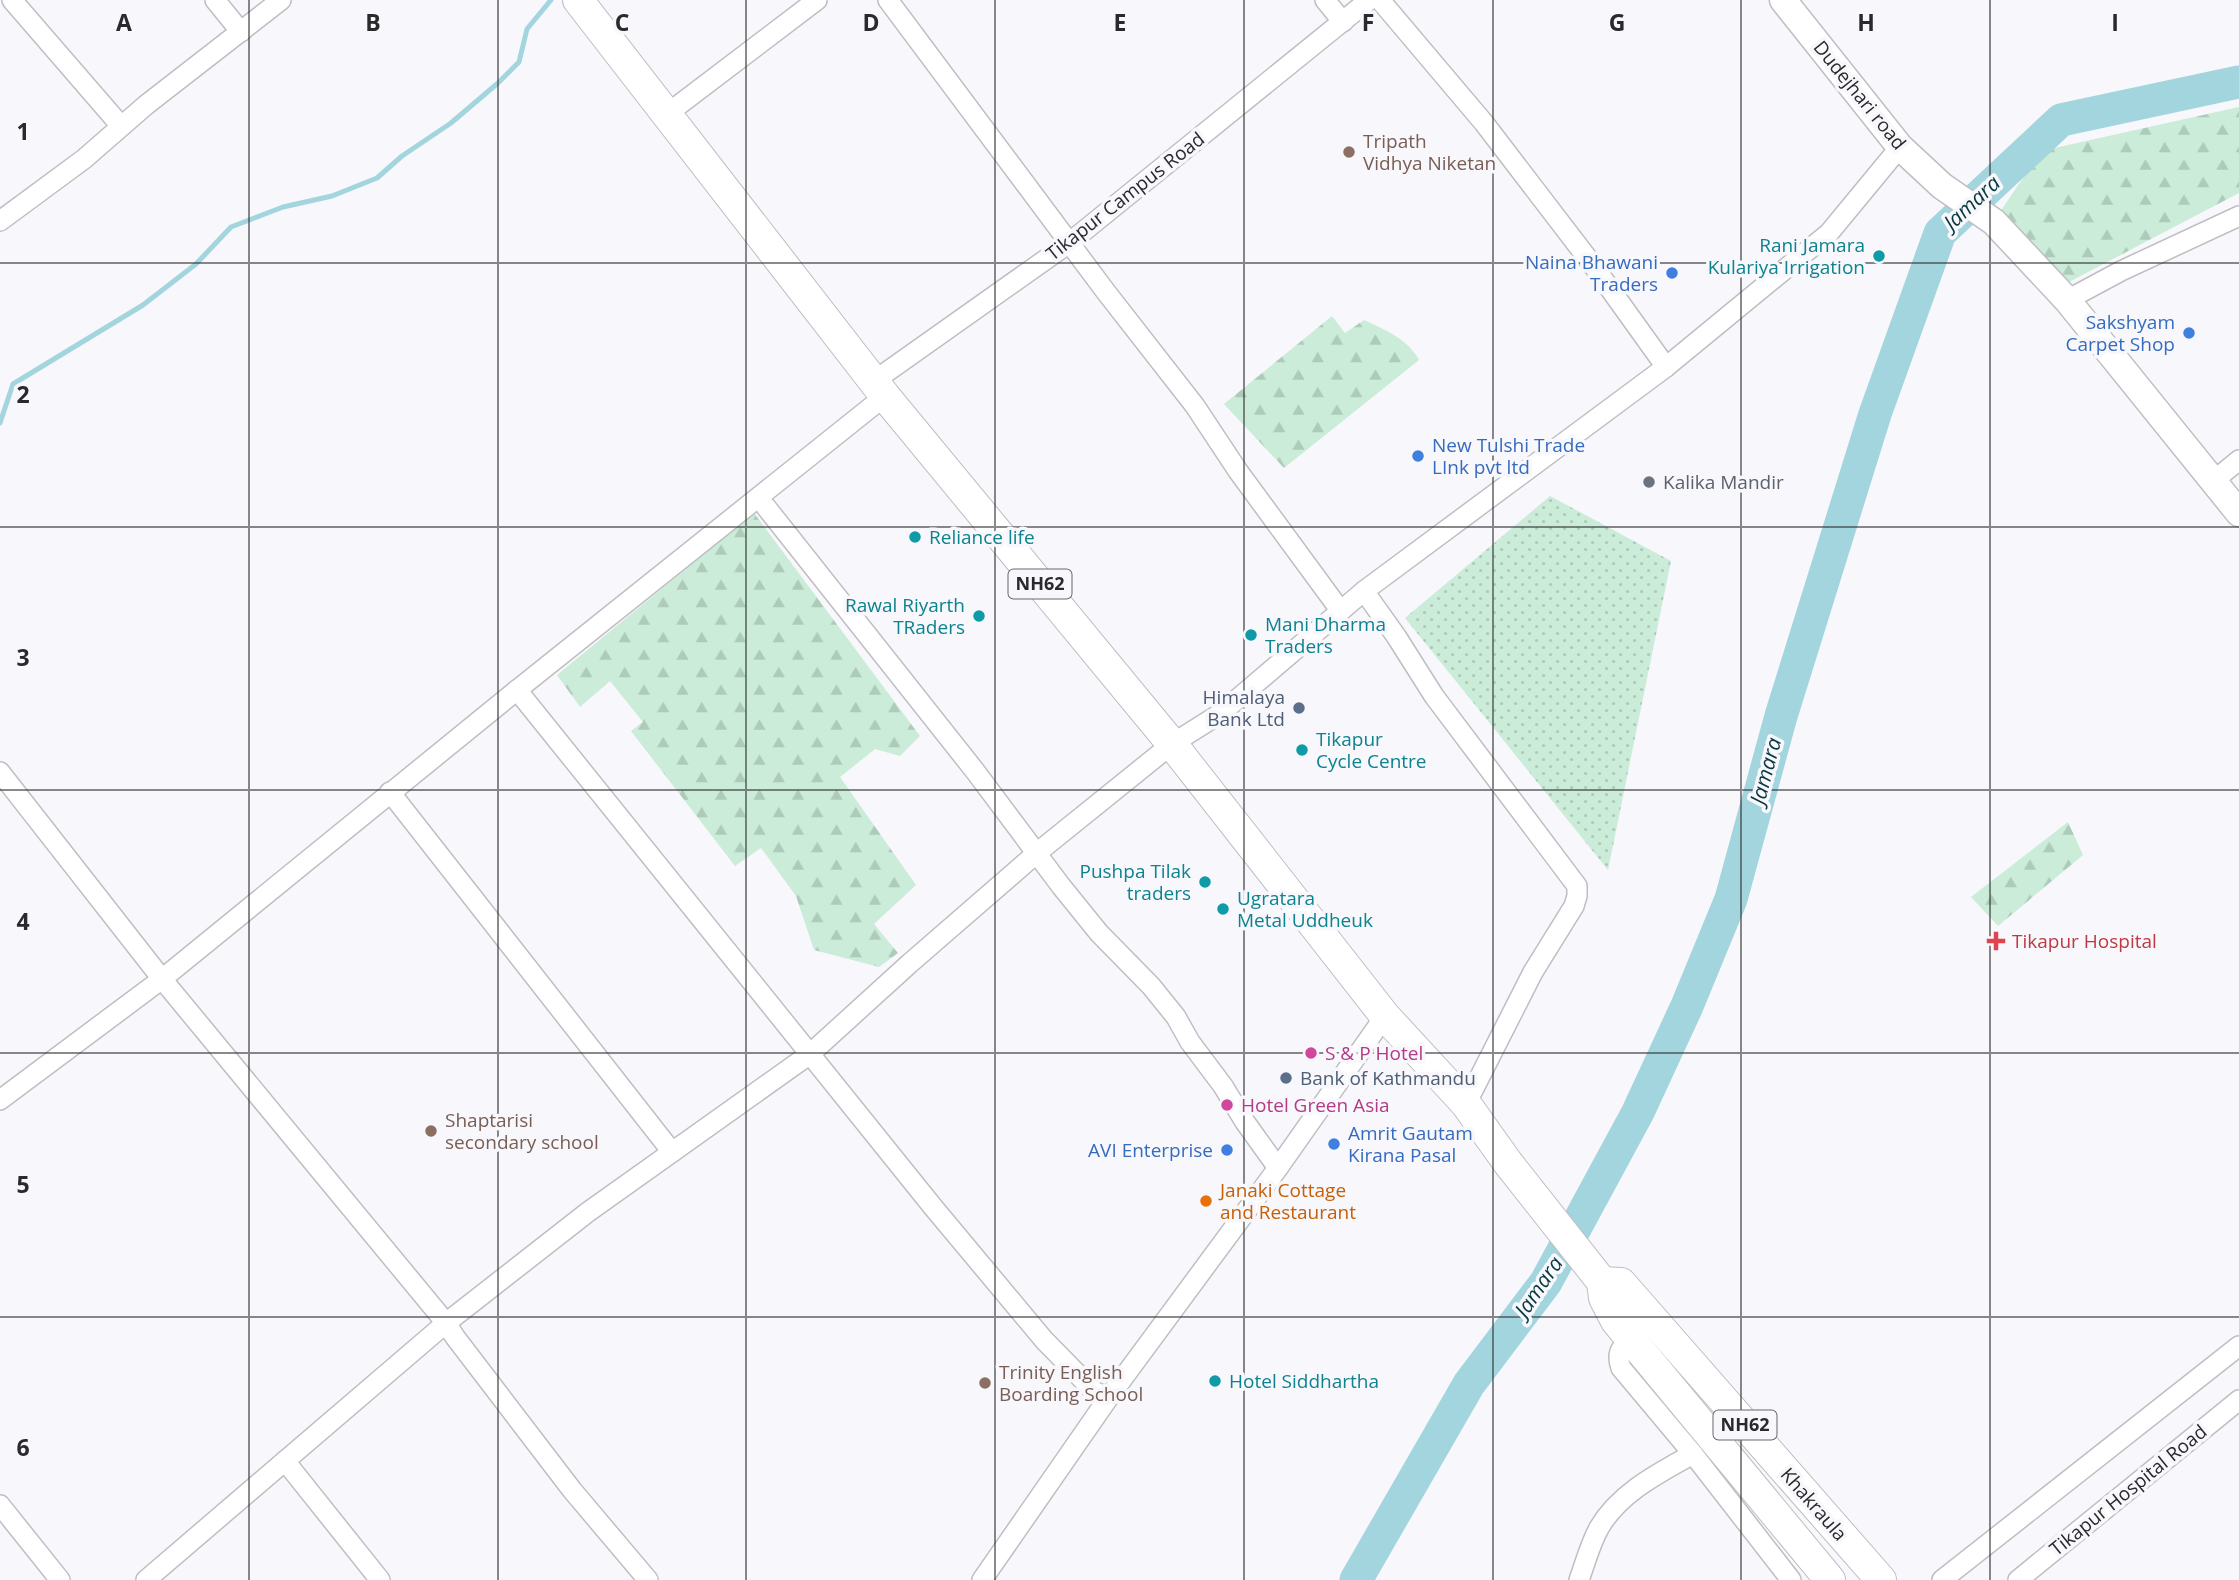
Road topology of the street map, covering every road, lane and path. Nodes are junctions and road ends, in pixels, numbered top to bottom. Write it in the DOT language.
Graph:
graph roads {
  1 [pos="12,0"];
  2 [pos="215,0"];
  3 [pos="281,0"];
  4 [pos="578,0"];
  5 [pos="817,0"];
  6 [pos="888,0"];
  7 [pos="1325,0"];
  8 [pos="1369,0"];
  9 [pos="1380,0"];
  10 [pos="1783,0"];
  11 [pos="1343,22"];
  12 [pos="241,32"];
  13 [pos="667,114"];
  14 [pos="121,126"];
  15 [pos="1900,147"];
  16 [pos="2239,216"];
  17 [pos="0,220"];
  18 [pos="1069,243"];
  19 [pos="2067,300"];
  20 [pos="1666,367"];
  21 [pos="880,388"];
  22 [pos="2239,460"];
  23 [pos="2212,482"];
  24 [pos="766,507"];
  25 [pos="2239,513"];
  26 [pos="1364,591"];
  27 [pos="1340,610"];
  28 [pos="517,690"];
  29 [pos="1172,744"];
  30 [pos="0,772"];
  31 [pos="390,792"];
  32 [pos="1038,852"];
  33 [pos="162,979"];
  34 [pos="1385,1016"];
  35 [pos="810,1054"];
  36 [pos="0,1100"];
  37 [pos="1465,1104"];
  38 [pos="672,1152"];
  39 [pos="1278,1168"];
  40 [pos="1598,1276"];
  41 [pos="446,1323"];
  42 [pos="1630,1338"];
  43 [pos="2239,1346"];
  44 [pos="1109,1397"];
  45 [pos="2239,1401"];
  46 [pos="1693,1454"];
  47 [pos="285,1461"];
  48 [pos="0,1505"];
  49 [pos="987,1578"];
  50 [pos="60,1580"];
  51 [pos="146,1580"];
  52 [pos="380,1580"];
  53 [pos="648,1580"];
  54 [pos="1579,1580"];
  55 [pos="1791,1580"];
  56 [pos="1830,1580"];
  57 [pos="1881,1580"];
  58 [pos="1942,1580"];
  59 [pos="2018,1580"];
  1 -- 14 [label="street"];
  2 -- 12 [label="street"];
  3 -- 12 [label="street"];
  4 -- 13 [label="main road, NH62"];
  5 -- 13 [label="street"];
  6 -- 18 [label="street"];
  7 -- 11 [label="street"];
  8 -- 11 [label="street, Tikapur Campus Road"];
  9 -- 20 [label="street"];
  10 -- 15 [label="street, Dudejhari road"];
  11 -- 18 [label="street, Tikapur Campus Road"];
  12 -- 14 [label="street"];
  13 -- 21 [label="main road, NH62"];
  14 -- 17 [label="street"];
  15 -- 19 [label="street, Dudejhari road"];
  15 -- 20 [label="street"];
  16 -- 19 [label="street"];
  18 -- 21 [label="street, Tikapur Campus Road"];
  18 -- 27 [label="street"];
  19 -- 23 [label="street, Dudejhari road"];
  20 -- 26 [label="street"];
  21 -- 28 [label="street, Tikapur Campus Road"];
  21 -- 29 [label="main road, NH62"];
  22 -- 23 [label="street"];
  23 -- 25 [label="street, Dudejhari road"];
  24 -- 32 [label="street"];
  26 -- 27 [label="street"];
  26 -- 37 [label="street"];
  27 -- 29 [label="street"];
  28 -- 31 [label="street, Tikapur Campus Road"];
  28 -- 35 [label="street"];
  29 -- 32 [label="street"];
  29 -- 34 [label="main road, NH62"];
  30 -- 33 [label="street"];
  31 -- 33 [label="street, Tikapur Campus Road"];
  31 -- 38 [label="street"];
  32 -- 35 [label="street"];
  32 -- 39 [label="street"];
  33 -- 36 [label="street, Tikapur Campus Road"];
  33 -- 41 [label="street"];
  34 -- 37 [label="main road, NH62"];
  34 -- 39 [label="street"];
  35 -- 38 [label="street"];
  35 -- 44 [label="street"];
  37 -- 40 [label="main road, NH62"];
  38 -- 41 [label="street"];
  39 -- 44 [label="street"];
  40 -- 42 [label="main road, Khakraula / NH62"];
  40 -- 57 [label="main road, Khakraula / NH62"];
  41 -- 47 [label="street"];
  41 -- 53 [label="street"];
  42 -- 46 [label="street"];
  42 -- 56 [label="main road, Khakraula / NH62"];
  43 -- 58 [label="street"];
  44 -- 49 [label="street"];
  45 -- 59 [label="street, Tikapur Hospital Road"];
  46 -- 54 [label="street"];
  46 -- 55 [label="street"];
  47 -- 51 [label="street"];
  47 -- 52 [label="street"];
  48 -- 50 [label="street"];
}
